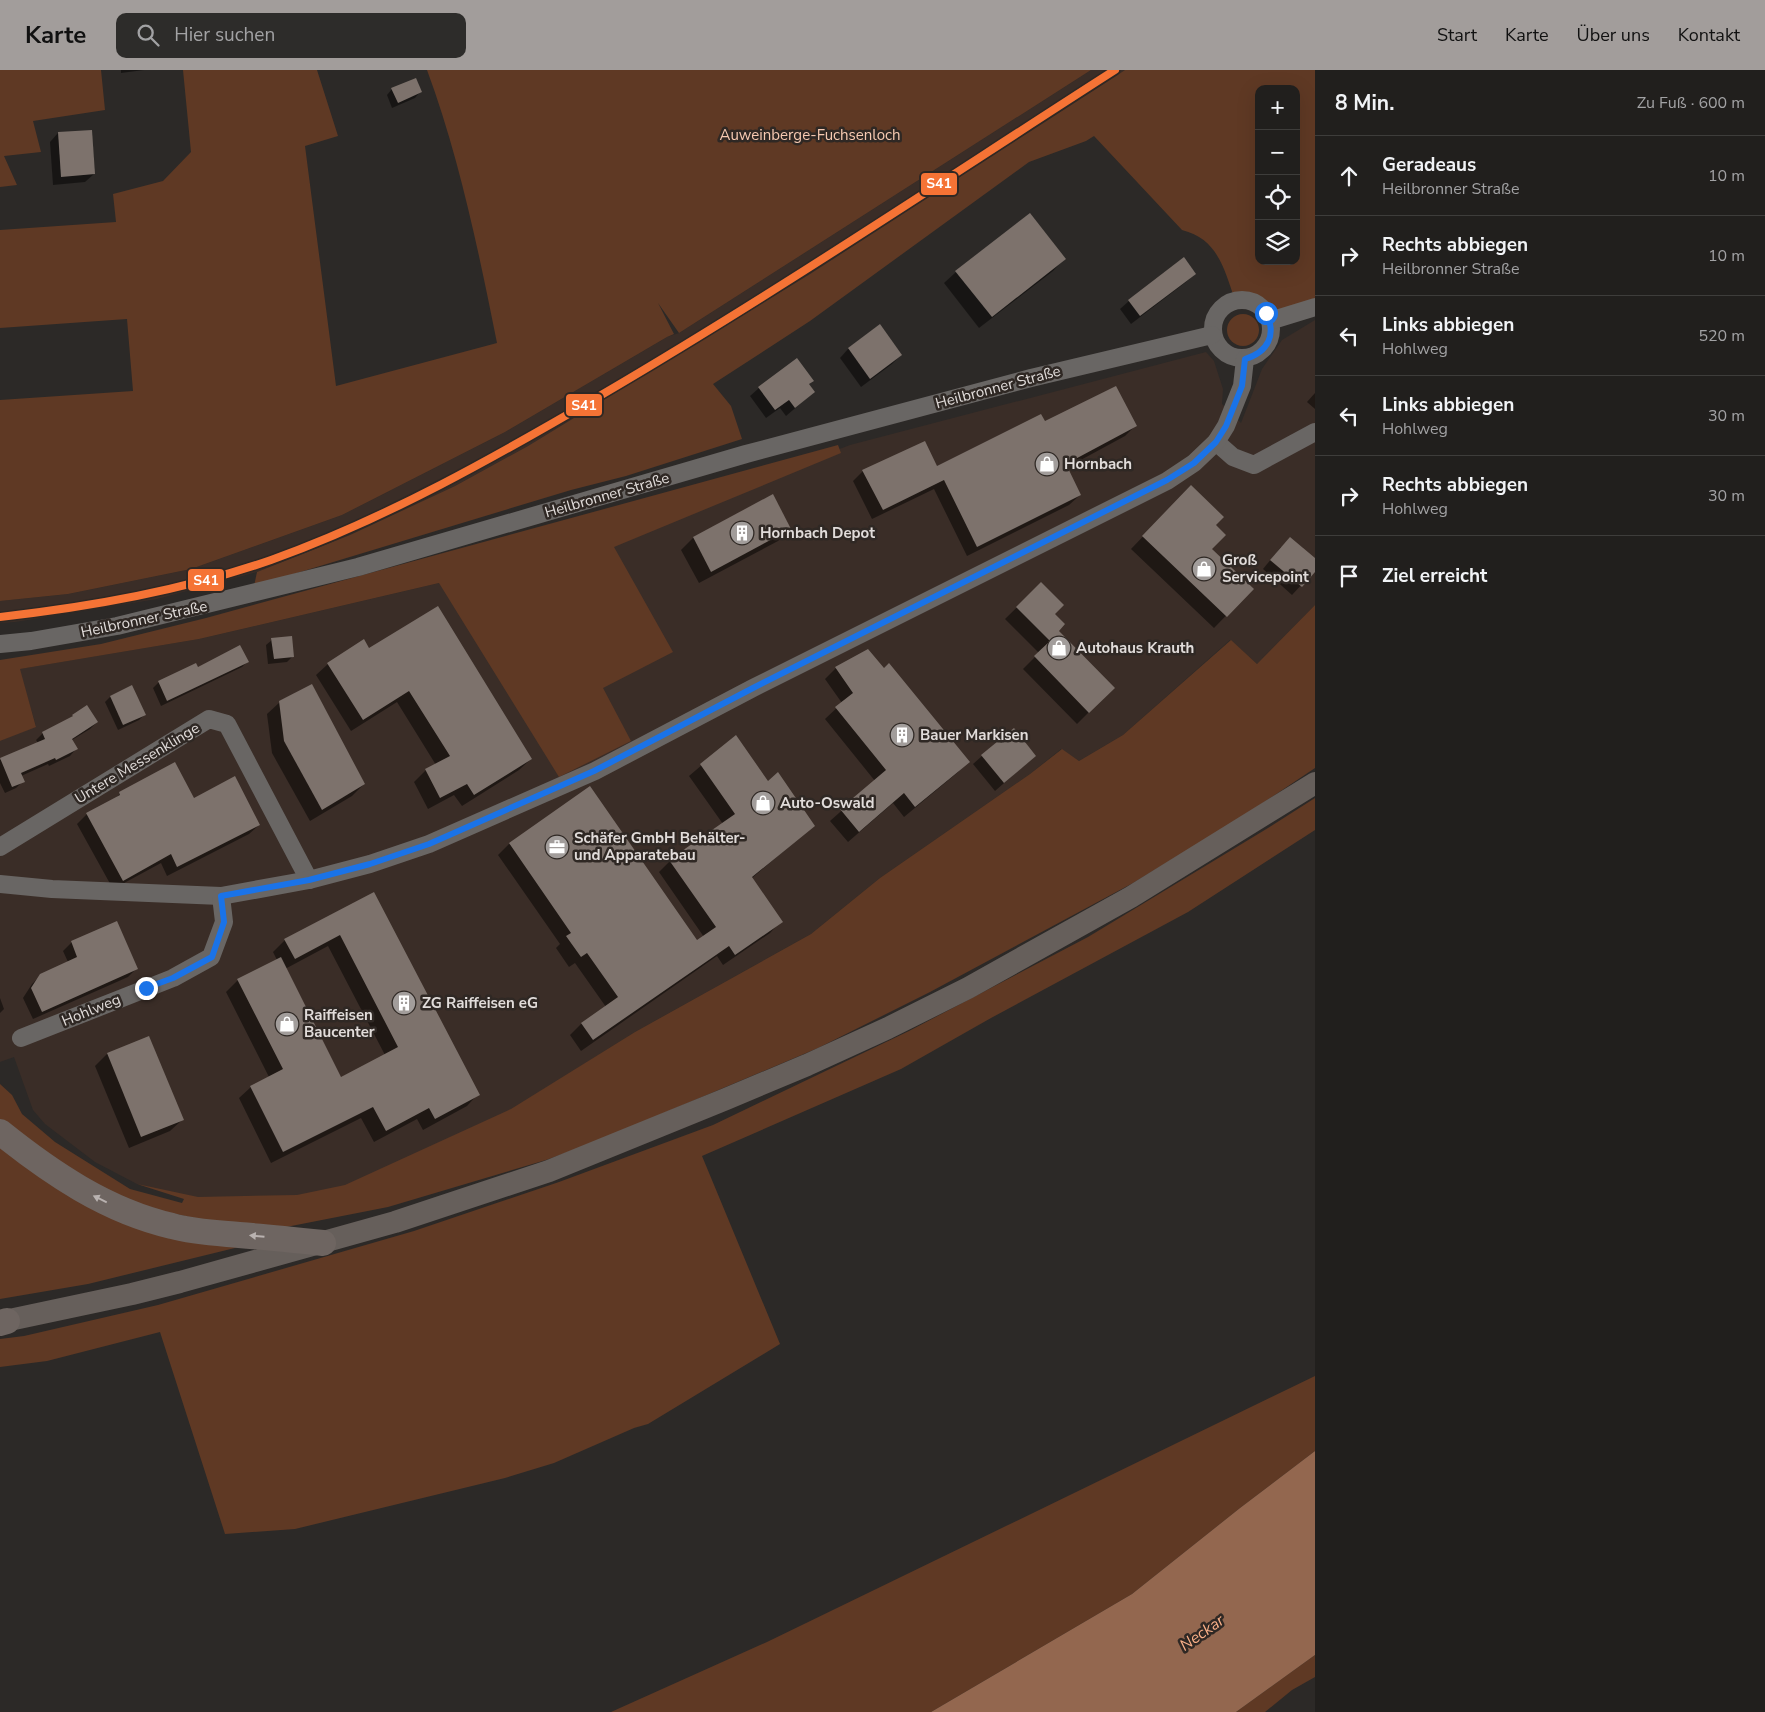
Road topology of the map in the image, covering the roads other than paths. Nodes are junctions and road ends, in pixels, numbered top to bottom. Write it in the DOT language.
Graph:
graph roads {
  1 [pos="1315,307"];
  2 [pos="1270,321"];
  3 [pos="1212,335"];
  4 [pos="1245,359"];
  5 [pos="1315,432"];
  6 [pos="1216,442"];
  7 [pos="0,644"];
  8 [pos="1315,783"];
  9 [pos="0,847"];
  10 [pos="309,880"];
  11 [pos="0,884"];
  12 [pos="221,896"];
  13 [pos="21,1038"];
  14 [pos="0,1132"];
  15 [pos="323,1243"];
  16 [pos="2,1322"];
  1 -- 2 [label="street"];
  2 -- 3 [label="street"];
  2 -- 4 [label="street"];
  3 -- 4 [label="street"];
  3 -- 7 [label="street, Heilbronner Straße"];
  4 -- 6 [label="street"];
  5 -- 6 [label="street"];
  6 -- 10 [label="street"];
  8 -- 15 [label="main road"];
  9 -- 10 [label="street, Untere Messenklinge"];
  10 -- 12 [label="street"];
  11 -- 12 [label="street"];
  12 -- 13 [label="street, Hohlweg"];
  15 -- 14 [label="highway, one-way"];
  15 -- 16 [label="main road"];
}
